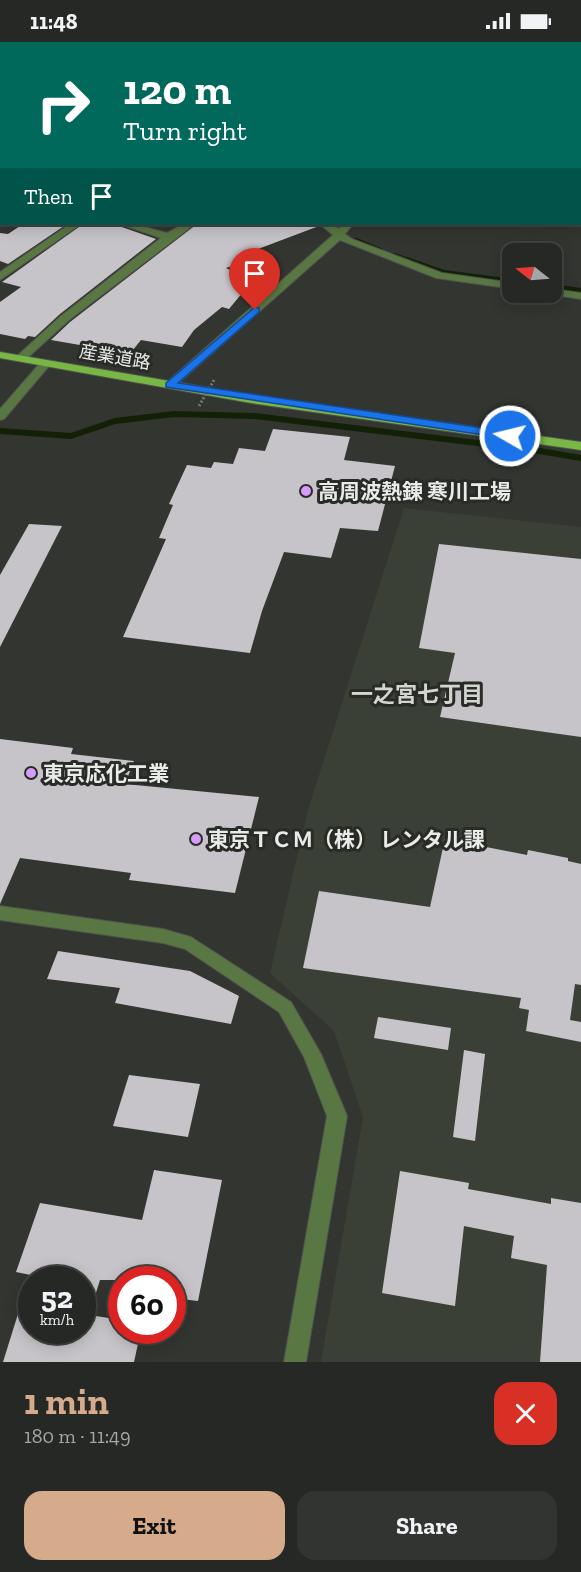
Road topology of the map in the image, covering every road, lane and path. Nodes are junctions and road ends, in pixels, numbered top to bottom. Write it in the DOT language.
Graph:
graph roads {
  1 [pos="75,225"];
  2 [pos="128,225"];
  3 [pos="188,225"];
  4 [pos="326,225"];
  5 [pos="347,225"];
  6 [pos="340,234"];
  7 [pos="169,237"];
  8 [pos="0,277"];
  9 [pos="502,284"];
  10 [pos="562,293"];
  11 [pos="581,296"];
  12 [pos="0,355"];
  13 [pos="20,359"];
  14 [pos="45,364"];
  15 [pos="214,380"];
  16 [pos="170,385"];
  17 [pos="199,406"];
  18 [pos="0,416"];
  19 [pos="581,446"];
  20 [pos="0,913"];
  21 [pos="295,1362"];
  1 -- 8 [label="street"];
  2 -- 7 [label="street"];
  3 -- 7 [label="street"];
  4 -- 6 [label="street"];
  5 -- 6 [label="street"];
  6 -- 9 [label="street"];
  6 -- 16 [label="street"];
  7 -- 13 [label="street"];
  10 -- 11 [label="street"];
  12 -- 13 [label="main road, 産業道路"];
  13 -- 14 [label="main road, 産業道路"];
  14 -- 16 [label="main road, 産業道路"];
  14 -- 18 [label="street"];
  15 -- 17 [label="path, bridge"];
  16 -- 19 [label="main road, 産業道路"];
  20 -- 21 [label="street"];
}
